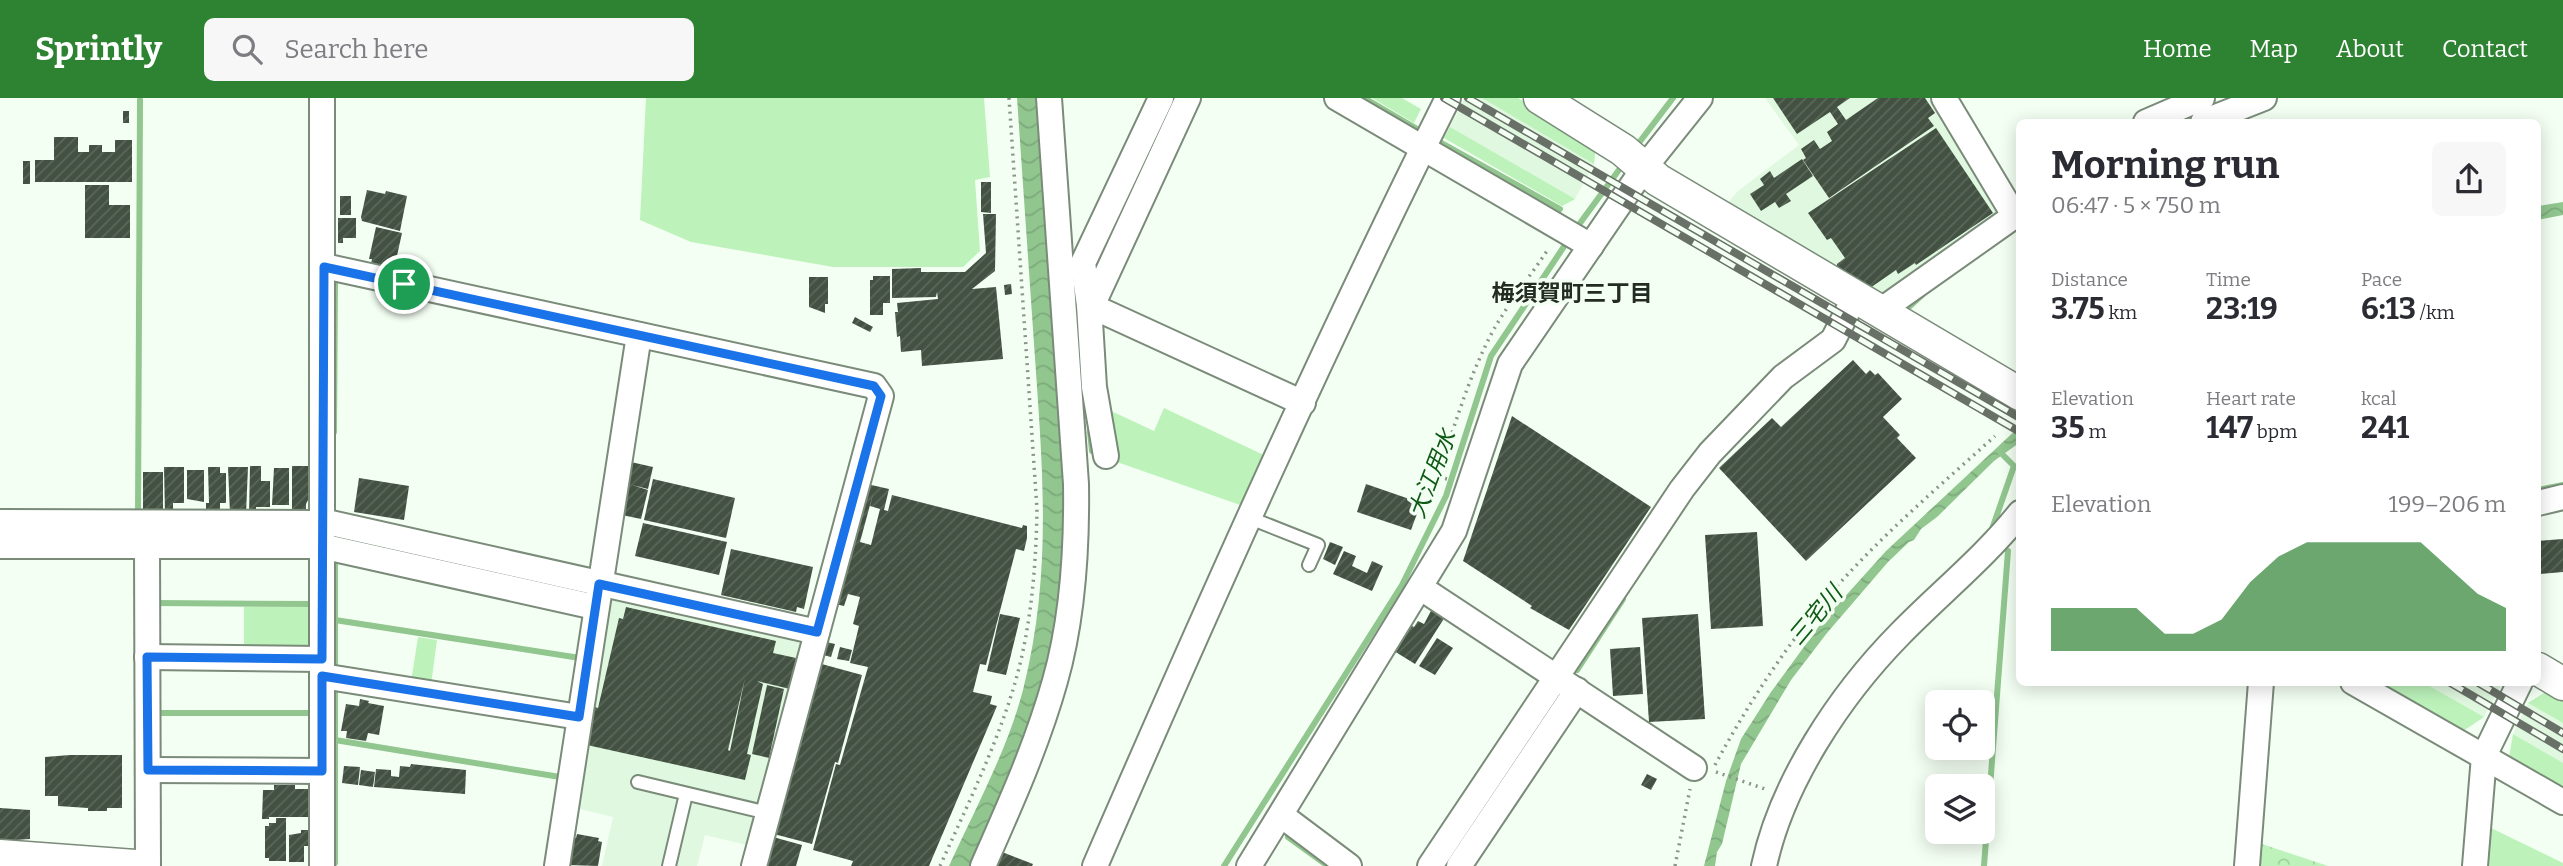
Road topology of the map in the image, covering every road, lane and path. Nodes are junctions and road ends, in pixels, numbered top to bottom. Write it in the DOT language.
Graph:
graph roads {
  1 [pos="322,98"];
  2 [pos="1009,98"];
  3 [pos="1049,98"];
  4 [pos="1161,98"];
  5 [pos="1188,98"];
  6 [pos="1337,98"];
  7 [pos="1448,98"];
  8 [pos="1539,98"];
  9 [pos="1700,98"];
  10 [pos="1944,98"];
  11 [pos="2202,98"];
  12 [pos="2264,98"];
  13 [pos="2153,119"];
  14 [pos="2211,119"];
  15 [pos="1423,148"];
  16 [pos="1635,160"];
  17 [pos="2014,202"];
  18 [pos="1579,239"];
  19 [pos="324,267"];
  20 [pos="1868,304"];
  21 [pos="1091,305"];
  22 [pos="639,334"];
  23 [pos="2016,392"];
  24 [pos="1303,403"];
  25 [pos="1996,436"];
  26 [pos="1106,456"];
  27 [pos="2563,497"];
  28 [pos="2541,502"];
  29 [pos="2016,518"];
  30 [pos="1250,519"];
  31 [pos="0,522"];
  32 [pos="322,530"];
  33 [pos="0,546"];
  34 [pos="147,547"];
  35 [pos="1309,565"];
  36 [pos="1421,588"];
  37 [pos="597,596"];
  38 [pos="817,632"];
  39 [pos="147,657"];
  40 [pos="322,668"];
  41 [pos="2541,671"];
  42 [pos="1567,683"];
  43 [pos="2563,684"];
  44 [pos="2261,686"];
  45 [pos="2360,686"];
  46 [pos="2518,686"];
  47 [pos="579,717"];
  48 [pos="2484,756"];
  49 [pos="1694,768"];
  50 [pos="148,770"];
  51 [pos="322,771"];
  52 [pos="1719,773"];
  53 [pos="638,782"];
  54 [pos="1750,784"];
  55 [pos="686,793"];
  56 [pos="2563,802"];
  57 [pos="768,813"];
  58 [pos="1281,815"];
  59 [pos="0,856"];
  60 [pos="135,866"];
  61 [pos="148,866"];
  62 [pos="322,866"];
  63 [pos="557,866"];
  64 [pos="669,866"];
  65 [pos="754,866"];
  66 [pos="940,866"];
  67 [pos="983,866"];
  68 [pos="1095,866"];
  69 [pos="1249,866"];
  70 [pos="1349,866"];
  71 [pos="1430,866"];
  72 [pos="1459,866"];
  73 [pos="1675,866"];
  74 [pos="1763,866"];
  75 [pos="2247,866"];
  76 [pos="2475,866"];
  1 -- 19 [label="street"];
  2 -- 66 [label="path"];
  3 -- 67 [label="street"];
  4 -- 21 [label="street"];
  5 -- 21 [label="street"];
  6 -- 15 [label="street"];
  7 -- 15 [label="street"];
  8 -- 16 [label="street"];
  9 -- 16 [label="street"];
  10 -- 17 [label="street"];
  11 -- 13 [label="street"];
  12 -- 14 [label="street"];
  15 -- 18 [label="street"];
  15 -- 24 [label="street"];
  16 -- 18 [label="street"];
  16 -- 20 [label="street"];
  17 -- 20 [label="street"];
  18 -- 36 [label="street"];
  19 -- 22 [label="street"];
  19 -- 32 [label="street"];
  20 -- 23 [label="street"];
  20 -- 42 [label="street"];
  21 -- 24 [label="street"];
  21 -- 26 [label="street"];
  22 -- 37 [label="street"];
  22 -- 38 [label="street"];
  24 -- 30 [label="street"];
  25 -- 49 [label="path"];
  27 -- 28 [label="street"];
  29 -- 74 [label="street"];
  30 -- 35 [label="lane"];
  30 -- 68 [label="street"];
  31 -- 32 [label="street"];
  32 -- 34 [label="street"];
  32 -- 37 [label="street"];
  32 -- 40 [label="street"];
  33 -- 34 [label="street"];
  34 -- 39 [label="street"];
  36 -- 42 [label="street"];
  36 -- 58 [label="street"];
  37 -- 38 [label="street"];
  37 -- 47 [label="street"];
  38 -- 57 [label="street"];
  39 -- 40 [label="street"];
  39 -- 50 [label="street"];
  40 -- 47 [label="street"];
  40 -- 51 [label="street"];
  41 -- 43 [label="street"];
  42 -- 49 [label="street"];
  42 -- 71 [label="street"];
  42 -- 72 [label="street"];
  44 -- 75 [label="street"];
  45 -- 48 [label="street"];
  46 -- 48 [label="street"];
  47 -- 63 [label="street"];
  48 -- 56 [label="street"];
  48 -- 76 [label="street"];
  49 -- 73 [label="path"];
  50 -- 51 [label="street"];
  50 -- 61 [label="street"];
  51 -- 62 [label="street"];
  52 -- 54 [label="path"];
  53 -- 55 [label="lane"];
  55 -- 57 [label="lane"];
  55 -- 64 [label="lane"];
  57 -- 65 [label="street"];
  58 -- 69 [label="street"];
  58 -- 70 [label="street"];
  59 -- 60 [label="street"];
}
